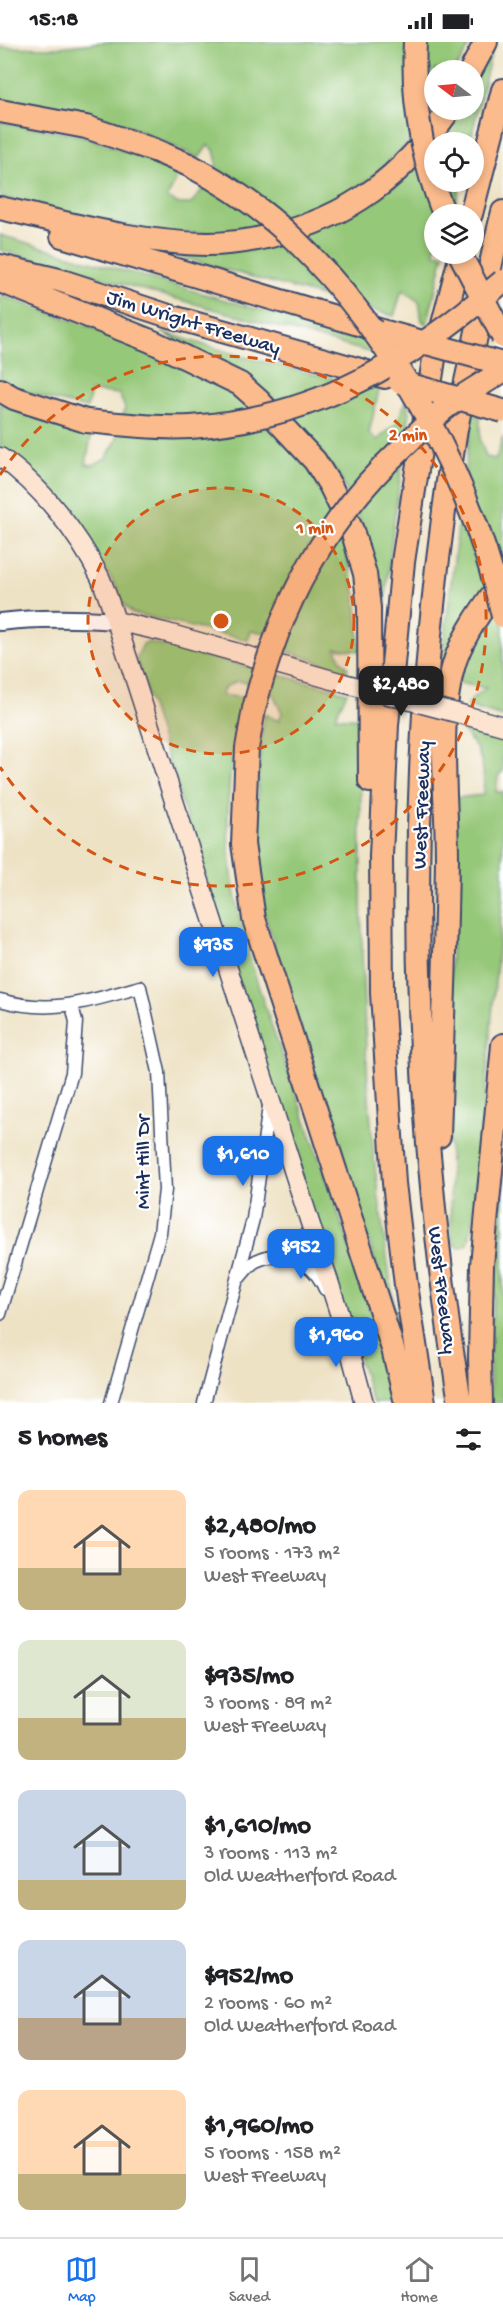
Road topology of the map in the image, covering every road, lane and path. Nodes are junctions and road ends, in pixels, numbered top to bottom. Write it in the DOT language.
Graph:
graph roads {
  1 [pos="415,42"];
  2 [pos="486,42"];
  3 [pos="476,60"];
  4 [pos="503,90"];
  5 [pos="0,111"];
  6 [pos="441,120"];
  7 [pos="440,204"];
  8 [pos="474,204"];
  9 [pos="0,208"];
  10 [pos="503,212"];
  11 [pos="0,218"];
  12 [pos="458,264"];
  13 [pos="466,264"];
  14 [pos="0,266"];
  15 [pos="0,281"];
  16 [pos="503,281"];
  17 [pos="503,337"];
  18 [pos="503,364"];
  19 [pos="503,371"];
  20 [pos="0,390"];
  21 [pos="503,411"];
  22 [pos="0,457"];
  23 [pos="503,580"];
  24 [pos="503,616"];
  25 [pos="116,621"];
  26 [pos="0,622"];
  27 [pos="503,726"];
  28 [pos="380,897"];
  29 [pos="0,1000"];
  30 [pos="72,1005"];
  31 [pos="503,1045"];
  32 [pos="270,1099"];
  33 [pos="432,1197"];
  34 [pos="239,1278"];
  35 [pos="0,1314"];
  36 [pos="344,1325"];
  37 [pos="111,1403"];
  38 [pos="204,1403"];
  39 [pos="364,1403"];
  40 [pos="406,1403"];
  41 [pos="424,1403"];
  42 [pos="460,1403"];
  43 [pos="481,1403"];
  1 -- 7 [label="highway, bridge"];
  2 -- 3 [label="highway"];
  4 -- 8 [label="highway"];
  5 -- 24 [label="highway, bridge"];
  6 -- 9 [label="highway"];
  10 -- 33 [label="highway, West Freeway"];
  11 -- 18 [label="highway, Jim Wright Freeway, bridge"];
  12 -- 28 [label="highway, West Freeway"];
  13 -- 17 [label="highway, bridge"];
  14 -- 21 [label="highway, Jim Wright Freeway, bridge"];
  15 -- 28 [label="highway"];
  16 -- 20 [label="highway, bridge"];
  19 -- 40 [label="highway, bridge"];
  22 -- 25 [label="main road"];
  23 -- 33 [label="highway"];
  25 -- 26 [label="street"];
  25 -- 27 [label="main road, bridge"];
  25 -- 32 [label="main road"];
  28 -- 41 [label="highway, West Freeway"];
  29 -- 30 [label="street"];
  30 -- 35 [label="street"];
  30 -- 37 [label="street, Mint Hill Dr"];
  31 -- 43 [label="highway"];
  32 -- 34 [label="street"];
  32 -- 36 [label="main road"];
  33 -- 42 [label="highway, West Freeway"];
  34 -- 36 [label="street"];
  34 -- 38 [label="street"];
  36 -- 39 [label="main road"];
}
